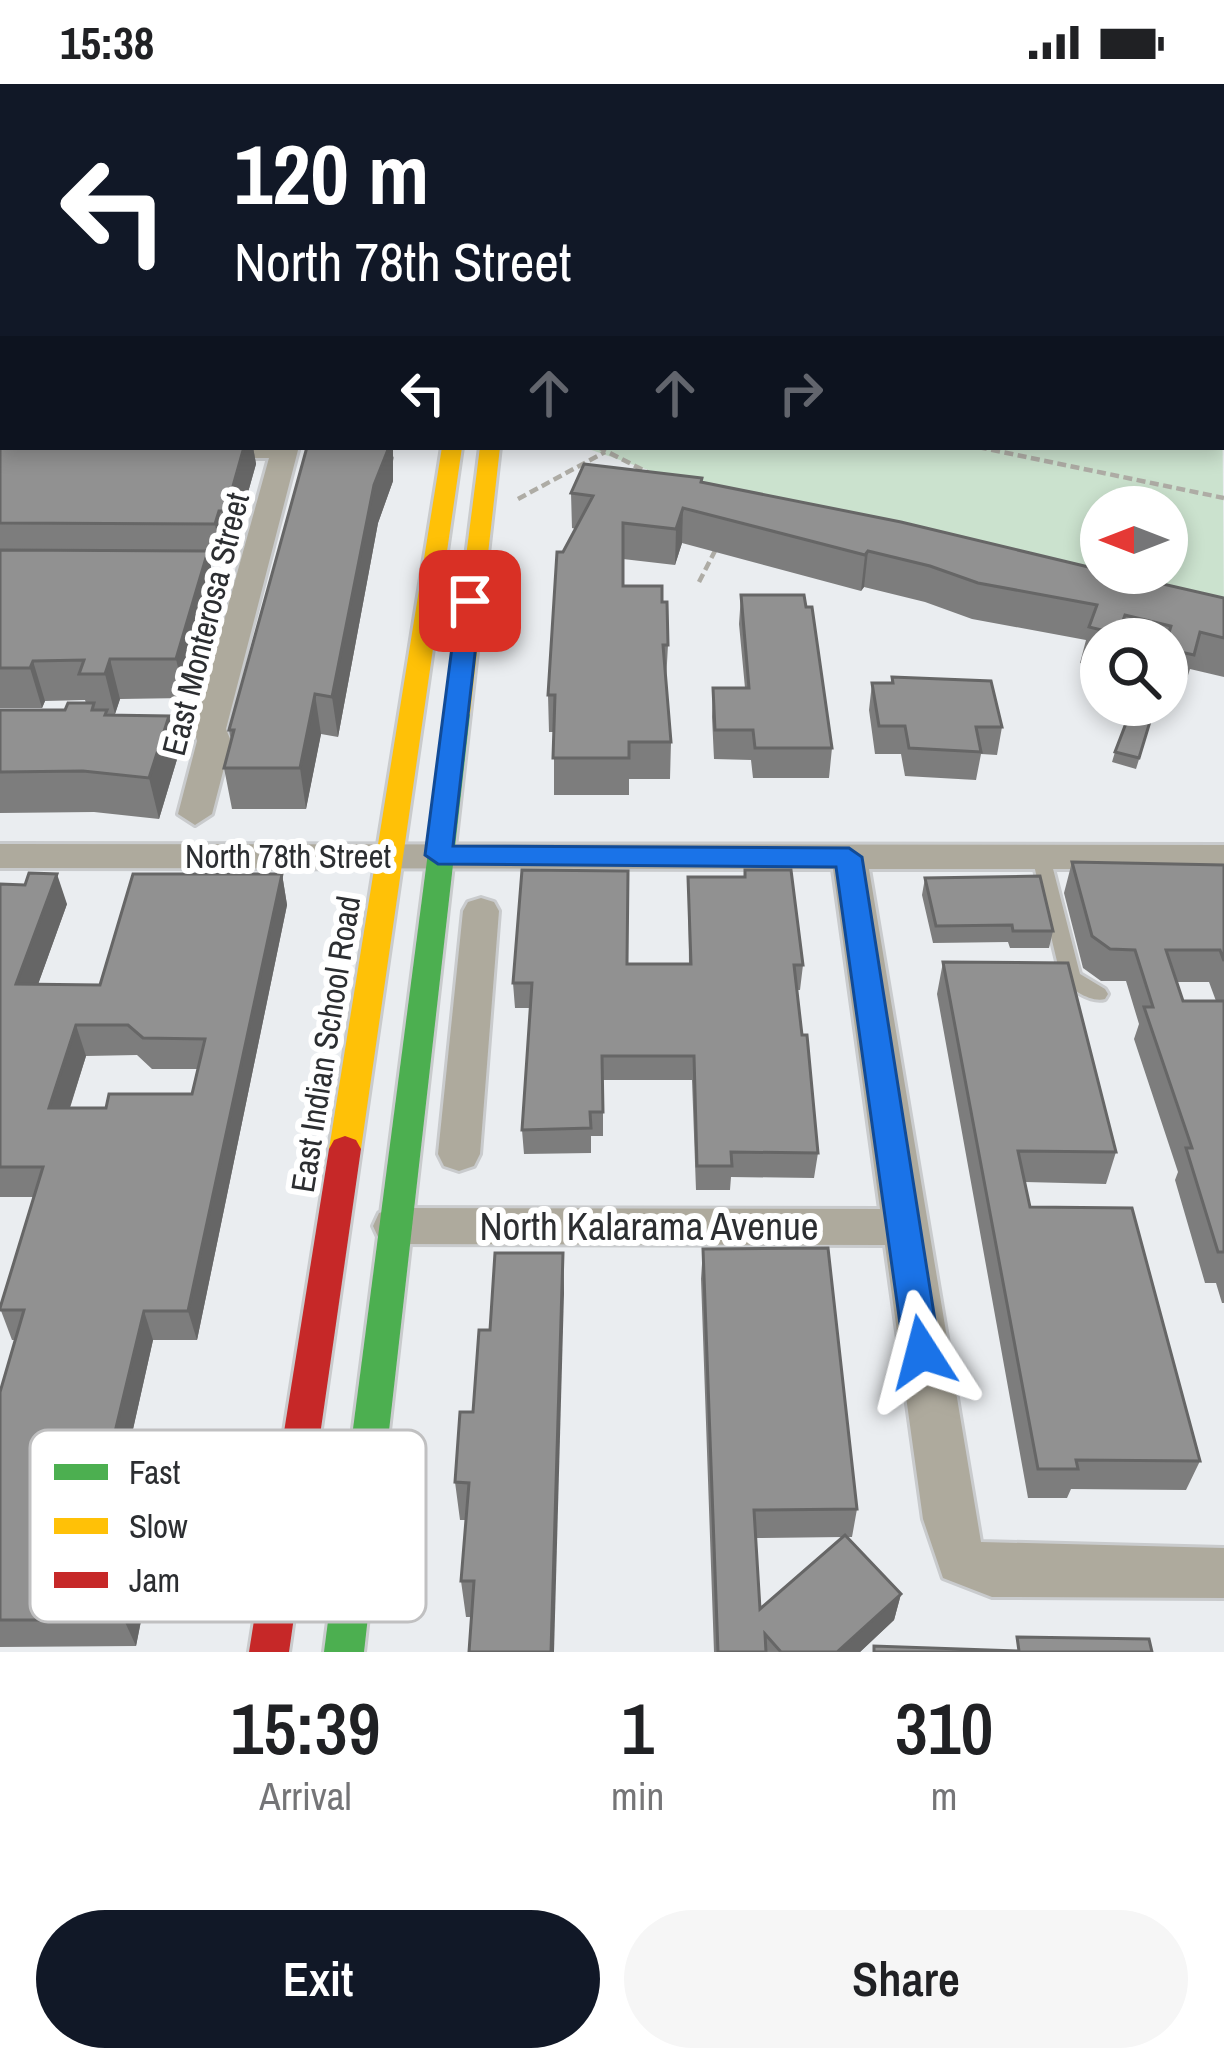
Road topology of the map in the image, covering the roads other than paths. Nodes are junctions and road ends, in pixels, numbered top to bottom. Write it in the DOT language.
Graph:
graph roads {
  1 [pos="190,450"];
  2 [pos="452,450"];
  3 [pos="490,450"];
  4 [pos="195,814"];
  5 [pos="390,855"];
  6 [pos="438,855"];
  7 [pos="0,856"];
  8 [pos="849,857"];
  9 [pos="1041,857"];
  10 [pos="1224,857"];
  11 [pos="482,911"];
  12 [pos="424,983"];
  13 [pos="475,983"];
  14 [pos="1098,994"];
  15 [pos="407,1123"];
  16 [pos="394,1226"];
  17 [pos="903,1227"];
  18 [pos="303,1430"];
  19 [pos="370,1430"];
  20 [pos="1224,1573"];
  21 [pos="274,1622"];
  22 [pos="348,1622"];
  23 [pos="269,1652"];
  24 [pos="344,1652"];
  1 -- 4 [label="street, East Monterosa Street"];
  2 -- 5 [label="main road, East Indian School Road"];
  3 -- 6 [label="main road"];
  5 -- 6 [label="street, North 78th Street"];
  5 -- 7 [label="street, North 78th Street"];
  5 -- 18 [label="main road, East Indian School Road"];
  6 -- 8 [label="street, North 78th Street"];
  6 -- 12 [label="main road"];
  8 -- 9 [label="street, North 78th Street"];
  8 -- 17 [label="street"];
  9 -- 10 [label="street, North 78th Street"];
  9 -- 14 [label="lane"];
  11 -- 13 [label="street"];
  12 -- 13 [label="street"];
  12 -- 15 [label="main road"];
  13 -- 15 [label="street"];
  15 -- 16 [label="main road"];
  16 -- 17 [label="street, North Kalarama Avenue"];
  16 -- 19 [label="main road"];
  17 -- 20 [label="street"];
  21 -- 23 [label="main road, East Indian School Road"];
  22 -- 24 [label="main road"];
}
